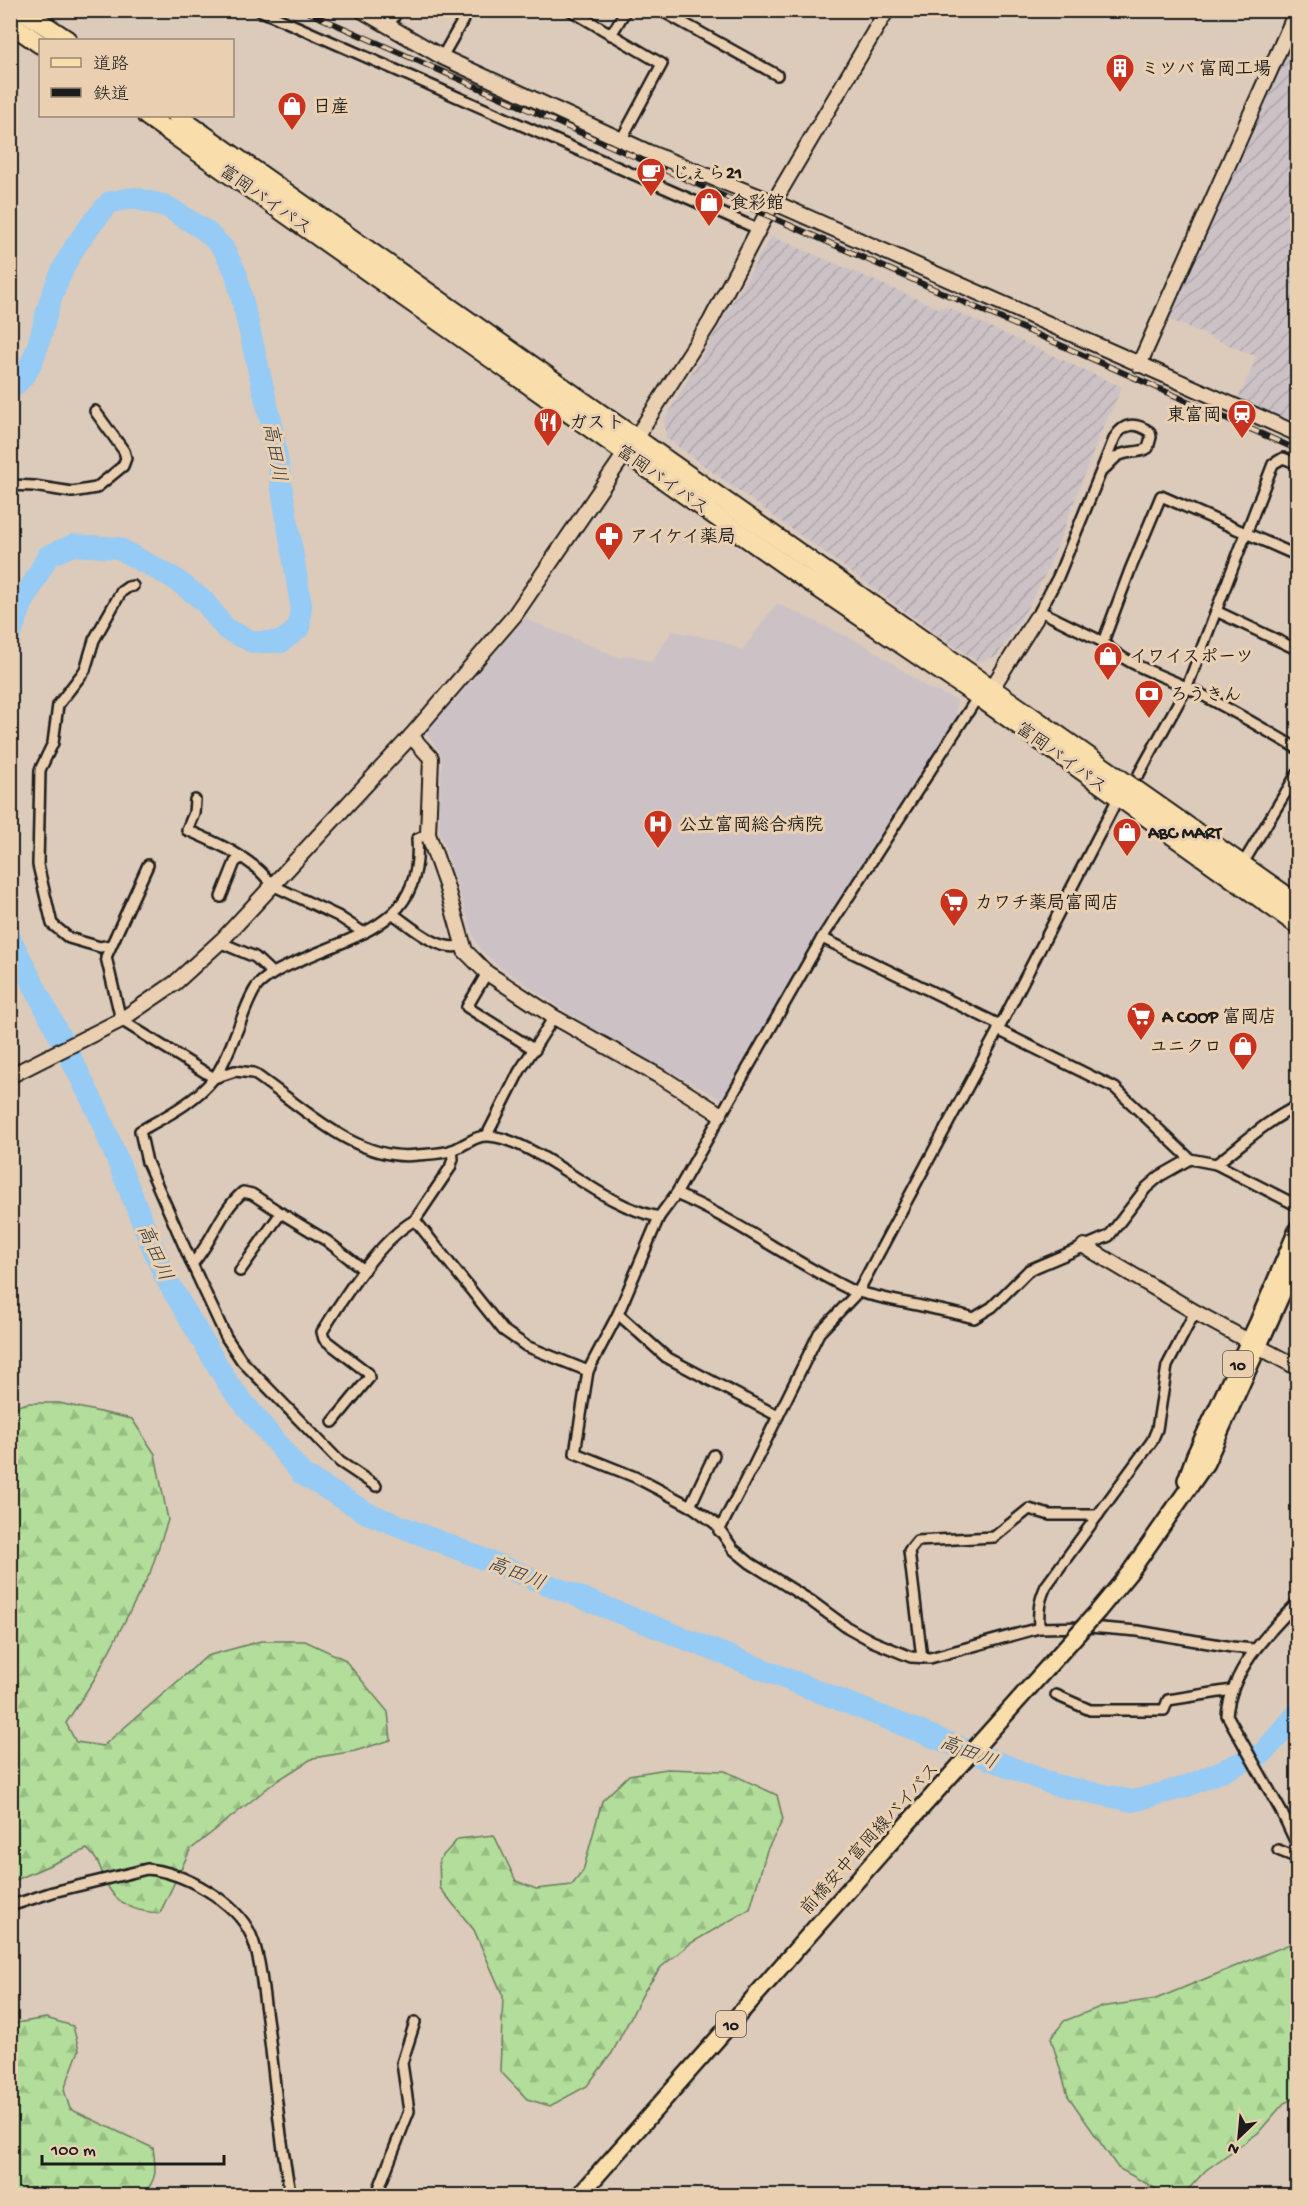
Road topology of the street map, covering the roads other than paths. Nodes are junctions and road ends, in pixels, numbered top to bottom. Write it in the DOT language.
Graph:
graph roads {
  1 [pos="22,10"];
  2 [pos="259,10"];
  3 [pos="361,10"];
  4 [pos="398,10"];
  5 [pos="570,10"];
  6 [pos="626,10"];
  7 [pos="660,10"];
  8 [pos="887,10"];
  9 [pos="1297,10"];
  10 [pos="463,20"];
  11 [pos="10,23"];
  12 [pos="388,27"];
  13 [pos="612,35"];
  14 [pos="66,39"];
  15 [pos="39,43"];
  16 [pos="442,57"];
  17 [pos="777,75"];
  18 [pos="148,117"];
  19 [pos="178,117"];
  20 [pos="621,140"];
  21 [pos="773,202"];
  22 [pos="758,229"];
  23 [pos="1139,365"];
  24 [pos="95,411"];
  25 [pos="1298,434"];
  26 [pos="630,445"];
  27 [pos="1298,464"];
  28 [pos="1103,470"];
  29 [pos="10,485"];
  30 [pos="1246,533"];
  31 [pos="1298,556"];
  32 [pos="133,586"];
  33 [pos="1216,611"];
  34 [pos="1038,615"];
  35 [pos="1103,642"];
  36 [pos="1298,651"];
  37 [pos="1187,687"];
  38 [pos="985,692"];
  39 [pos="411,736"];
  40 [pos="1298,749"];
  41 [pos="1298,772"];
  42 [pos="1139,774"];
  43 [pos="1118,798"];
  44 [pos="195,800"];
  45 [pos="428,834"];
  46 [pos="241,858"];
  47 [pos="1242,865"];
  48 [pos="148,866"];
  49 [pos="272,885"];
  50 [pos="221,897"];
  51 [pos="1298,904"];
  52 [pos="393,914"];
  53 [pos="1298,925"];
  54 [pos="364,933"];
  55 [pos="822,938"];
  56 [pos="219,942"];
  57 [pos="111,945"];
  58 [pos="463,945"];
  59 [pos="272,973"];
  60 [pos="488,973"];
  61 [pos="554,1017"];
  62 [pos="121,1020"];
  63 [pos="999,1028"];
  64 [pos="535,1050"];
  65 [pos="10,1076"];
  66 [pos="214,1078"];
  67 [pos="1298,1106"];
  68 [pos="720,1114"];
  69 [pos="487,1135"];
  70 [pos="452,1150"];
  71 [pos="1190,1159"];
  72 [pos="1216,1164"];
  73 [pos="676,1194"];
  74 [pos="1298,1206"];
  75 [pos="281,1213"];
  76 [pos="659,1217"];
  77 [pos="415,1220"];
  78 [pos="1298,1228"];
  79 [pos="1084,1246"];
  80 [pos="1298,1258"];
  81 [pos="192,1264"];
  82 [pos="364,1270"];
  83 [pos="240,1271"];
  84 [pos="857,1293"];
  85 [pos="1195,1312"];
  86 [pos="618,1314"];
  87 [pos="1254,1344"];
  88 [pos="1298,1368"];
  89 [pos="588,1371"];
  90 [pos="778,1416"];
  91 [pos="333,1422"];
  92 [pos="714,1455"];
  93 [pos="376,1486"];
  94 [pos="690,1506"];
  95 [pos="1098,1515"];
  96 [pos="720,1531"];
  97 [pos="1298,1602"];
  98 [pos="1039,1628"];
  99 [pos="1254,1649"];
  100 [pos="922,1658"];
  101 [pos="1232,1690"];
  102 [pos="1056,1695"];
  103 [pos="1298,1847"];
  104 [pos="1278,1850"];
  105 [pos="1298,1858"];
  106 [pos="10,1906"];
  107 [pos="415,2022"];
  108 [pos="291,2196"];
  109 [pos="376,2196"];
  110 [pos="579,2196"];
  1 -- 14 [label="highway"];
  2 -- 22 [label="street"];
  3 -- 12 [label="street"];
  4 -- 12 [label="street"];
  5 -- 13 [label="street"];
  6 -- 13 [label="street"];
  7 -- 17 [label="street"];
  8 -- 21 [label="street"];
  9 -- 23 [label="street"];
  10 -- 16 [label="street"];
  11 -- 15 [label="highway"];
  12 -- 16 [label="street"];
  13 -- 20 [label="street"];
  16 -- 20 [label="street"];
  18 -- 26 [label="highway, 富岡バイパス"];
  19 -- 26 [label="highway, 富岡バイパス"];
  20 -- 21 [label="street"];
  21 -- 22 [label="street"];
  21 -- 23 [label="street"];
  22 -- 26 [label="street"];
  23 -- 25 [label="street"];
  24 -- 29 [label="street"];
  26 -- 38 [label="highway, 富岡バイパス"];
  26 -- 39 [label="street"];
  27 -- 30 [label="street"];
  28 -- 28 [label="street"];
  28 -- 34 [label="street"];
  30 -- 31 [label="street"];
  30 -- 33 [label="street"];
  30 -- 35 [label="street"];
  32 -- 57 [label="street"];
  33 -- 36 [label="street"];
  33 -- 37 [label="street"];
  34 -- 35 [label="street"];
  34 -- 38 [label="street"];
  35 -- 37 [label="street"];
  37 -- 40 [label="street"];
  37 -- 42 [label="street"];
  38 -- 43 [label="highway, 富岡バイパス"];
  38 -- 47 [label="highway, 富岡バイパス"];
  38 -- 55 [label="street"];
  39 -- 45 [label="street"];
  39 -- 49 [label="street"];
  41 -- 47 [label="street"];
  43 -- 53 [label="highway, 富岡バイパス"];
  43 -- 63 [label="street"];
  44 -- 46 [label="street"];
  45 -- 52 [label="street"];
  45 -- 58 [label="street"];
  46 -- 49 [label="street"];
  46 -- 50 [label="street"];
  47 -- 51 [label="highway, 富岡バイパス"];
  48 -- 57 [label="street"];
  49 -- 54 [label="street"];
  49 -- 56 [label="street"];
  52 -- 54 [label="street"];
  52 -- 58 [label="street"];
  54 -- 59 [label="street"];
  55 -- 63 [label="street"];
  55 -- 68 [label="street"];
  56 -- 59 [label="street"];
  56 -- 62 [label="street"];
  57 -- 62 [label="street"];
  58 -- 60 [label="street"];
  59 -- 66 [label="street"];
  60 -- 61 [label="street"];
  60 -- 64 [label="street"];
  61 -- 64 [label="street"];
  61 -- 68 [label="street"];
  62 -- 65 [label="street"];
  62 -- 66 [label="street"];
  63 -- 71 [label="street"];
  63 -- 84 [label="street"];
  64 -- 69 [label="street"];
  66 -- 70 [label="street"];
  66 -- 81 [label="street"];
  67 -- 72 [label="street"];
  68 -- 73 [label="street"];
  69 -- 70 [label="street"];
  69 -- 76 [label="street"];
  70 -- 77 [label="street"];
  71 -- 72 [label="street"];
  71 -- 79 [label="street"];
  72 -- 74 [label="street"];
  73 -- 76 [label="street"];
  73 -- 84 [label="street"];
  75 -- 81 [label="street"];
  75 -- 82 [label="street"];
  75 -- 83 [label="street"];
  76 -- 86 [label="street"];
  77 -- 82 [label="street"];
  77 -- 89 [label="street"];
  78 -- 87 [label="main road, 前橋安中富岡線バイパス / 10"];
  79 -- 84 [label="street"];
  79 -- 85 [label="street"];
  80 -- 87 [label="main road, 前橋安中富岡線バイパス / 10"];
  81 -- 93 [label="street"];
  82 -- 91 [label="street"];
  84 -- 90 [label="street"];
  85 -- 87 [label="street"];
  85 -- 95 [label="street"];
  86 -- 89 [label="street"];
  86 -- 90 [label="street"];
  87 -- 88 [label="street"];
  87 -- 110 [label="main road, 前橋安中富岡線バイパス / 10, bridge"];
  89 -- 94 [label="street"];
  90 -- 96 [label="street"];
  92 -- 94 [label="street"];
  94 -- 96 [label="street"];
  95 -- 98 [label="street"];
  95 -- 100 [label="street"];
  96 -- 100 [label="street"];
  97 -- 99 [label="street"];
  98 -- 99 [label="street"];
  98 -- 100 [label="street"];
  99 -- 101 [label="street"];
  101 -- 102 [label="street"];
  101 -- 103 [label="street"];
  104 -- 105 [label="street"];
  106 -- 108 [label="street"];
  107 -- 109 [label="street"];
}
